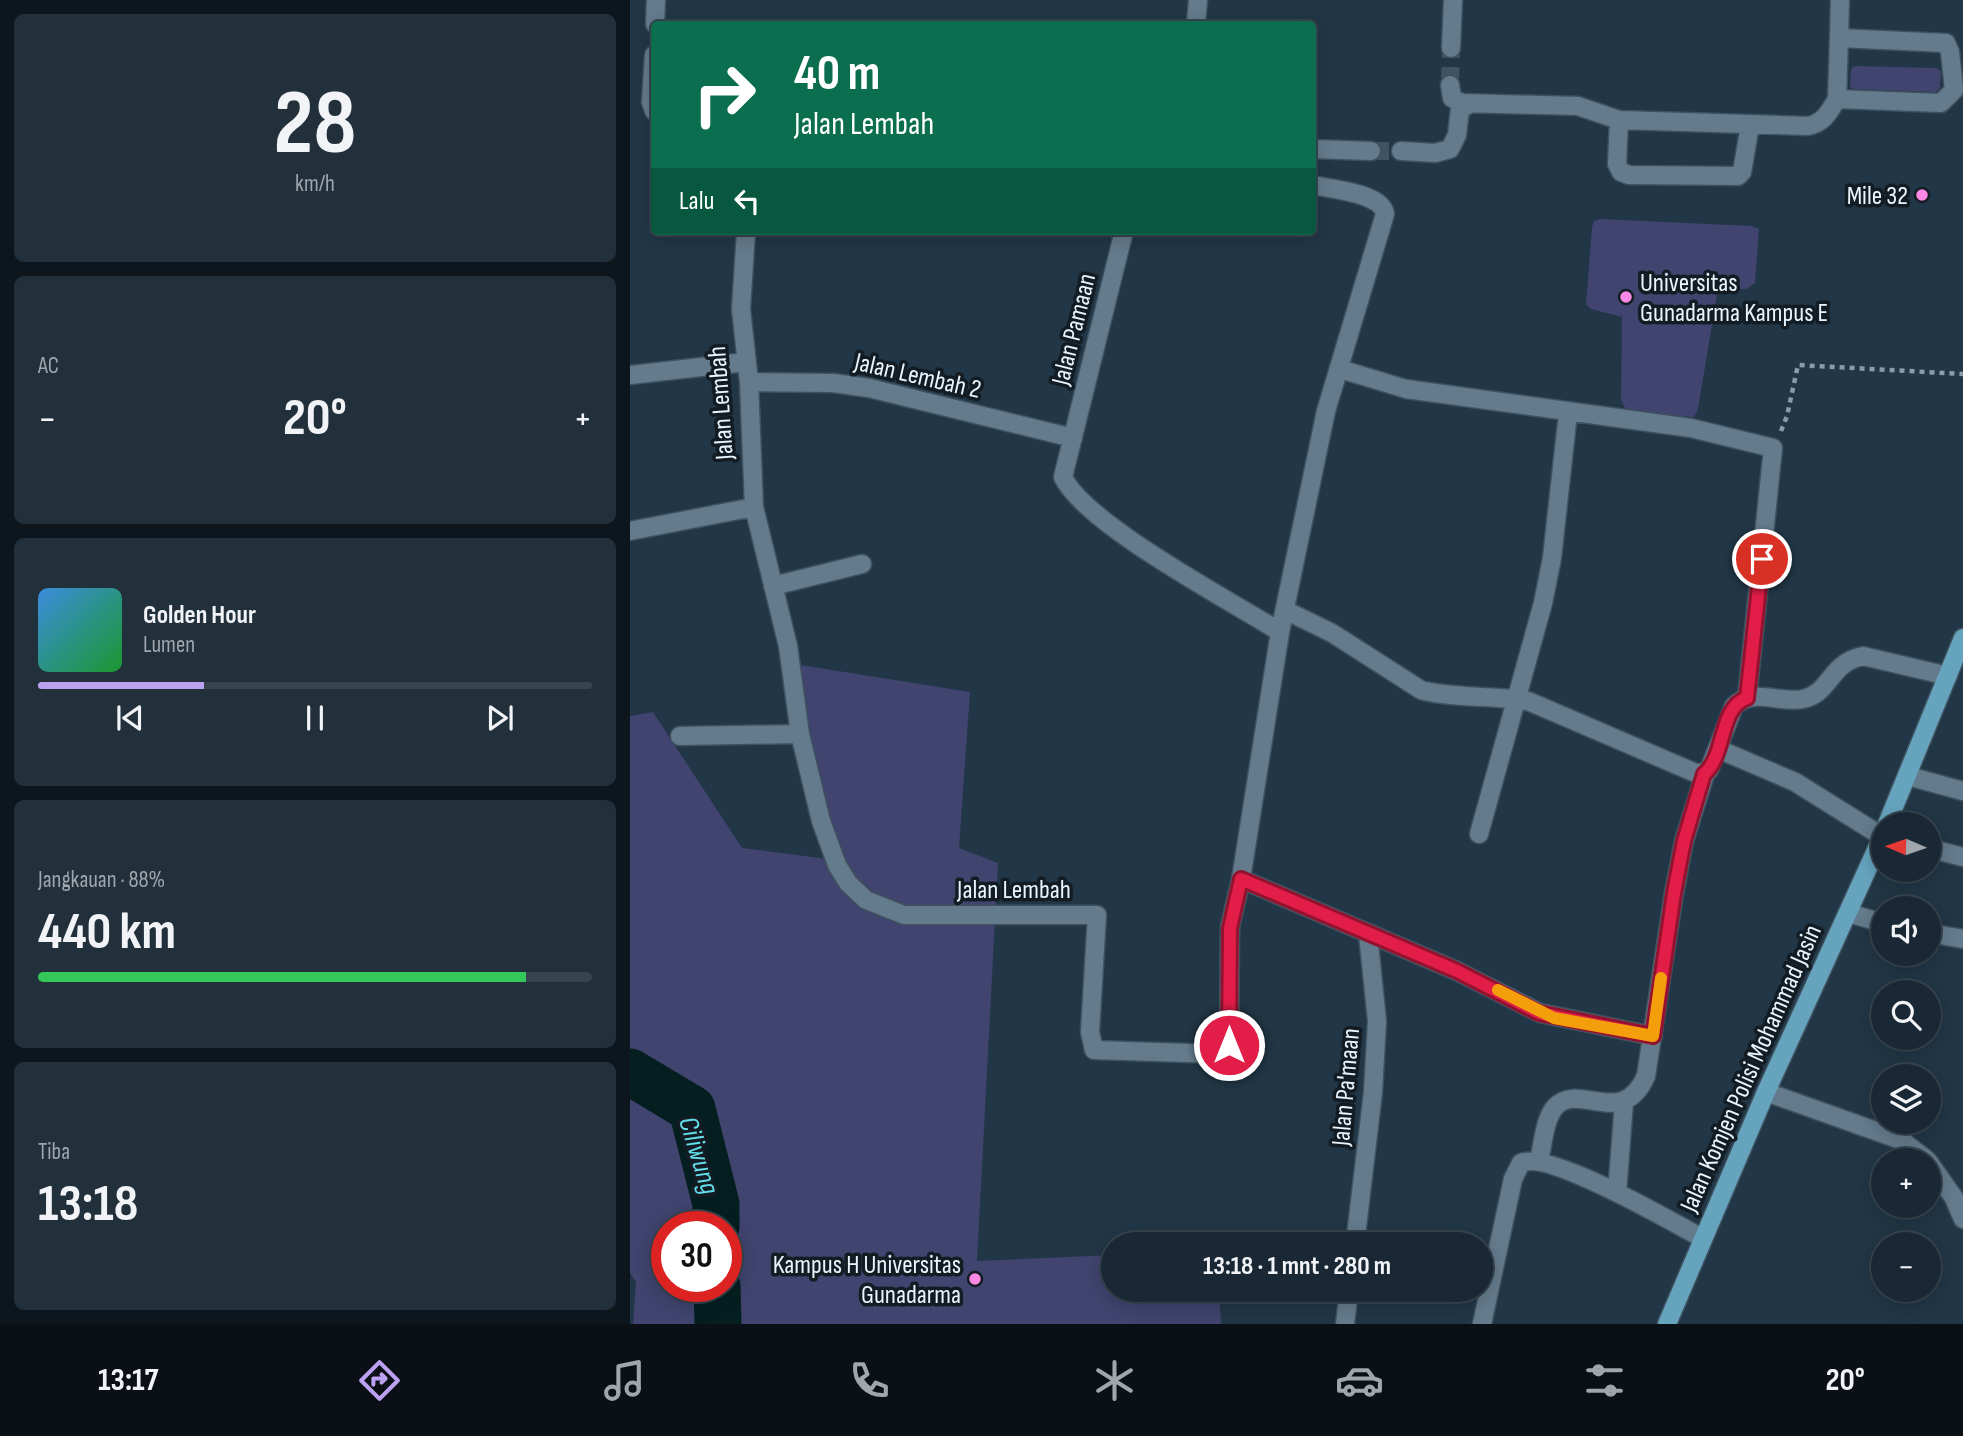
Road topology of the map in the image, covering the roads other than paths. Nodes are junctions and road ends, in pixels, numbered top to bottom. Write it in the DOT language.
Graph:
graph roads {
  1 [pos="656,0"];
  2 [pos="1198,0"];
  3 [pos="1453,0"];
  4 [pos="1840,0"];
  5 [pos="656,21"];
  6 [pos="1196,21"];
  7 [pos="1839,38"];
  8 [pos="1451,48"];
  9 [pos="1450,85"];
  10 [pos="1958,90"];
  11 [pos="1837,99"];
  12 [pos="1470,104"];
  13 [pos="1619,120"];
  14 [pos="1755,125"];
  15 [pos="1316,149"];
  16 [pos="1371,151"];
  17 [pos="1402,151"];
  18 [pos="1316,186"];
  19 [pos="746,235"];
  20 [pos="1123,235"];
  21 [pos="745,362"];
  22 [pos="1340,369"];
  23 [pos="630,375"];
  24 [pos="749,382"];
  25 [pos="1568,413"];
  26 [pos="1073,439"];
  27 [pos="754,507"];
  28 [pos="630,531"];
  29 [pos="862,564"];
  30 [pos="773,586"];
  31 [pos="1285,610"];
  32 [pos="1280,632"];
  33 [pos="1963,638"];
  34 [pos="1948,676"];
  35 [pos="1747,698"];
  36 [pos="1517,699"];
  37 [pos="800,734"];
  38 [pos="680,736"];
  39 [pos="1718,748"];
  40 [pos="1704,774"];
  41 [pos="1908,776"];
  42 [pos="1963,791"];
  43 [pos="1893,812"];
  44 [pos="1871,826"];
  45 [pos="1479,834"];
  46 [pos="1941,851"];
  47 [pos="1963,857"];
  48 [pos="1871,862"];
  49 [pos="1241,879"];
  50 [pos="1849,912"];
  51 [pos="1871,919"];
  52 [pos="1368,934"];
  53 [pos="1941,935"];
  54 [pos="1963,939"];
  55 [pos="1653,1036"];
  56 [pos="1766,1092"];
  57 [pos="1625,1101"];
  58 [pos="1912,1148"];
  59 [pos="1539,1161"];
  60 [pos="1941,1180"];
  61 [pos="1617,1193"];
  62 [pos="1963,1219"];
  63 [pos="1356,1232"];
  64 [pos="1702,1238"];
  65 [pos="1348,1302"];
  66 [pos="1345,1324"];
  67 [pos="1482,1324"];
  68 [pos="1667,1324"];
  1 -- 5 [label="street"];
  2 -- 6 [label="street"];
  3 -- 8 [label="street"];
  4 -- 7 [label="street"];
  7 -- 10 [label="street"];
  7 -- 11 [label="street"];
  9 -- 12 [label="street"];
  10 -- 11 [label="street"];
  11 -- 14 [label="street"];
  12 -- 13 [label="street"];
  12 -- 17 [label="street"];
  13 -- 14 [label="street"];
  13 -- 14 [label="street"];
  15 -- 16 [label="street"];
  18 -- 22 [label="street"];
  19 -- 21 [label="street, Jalan Lembah"];
  20 -- 26 [label="street, Jalan Pamaan"];
  21 -- 23 [label="street"];
  21 -- 24 [label="street, Jalan Lembah"];
  22 -- 25 [label="street"];
  22 -- 31 [label="street"];
  24 -- 26 [label="street, Jalan Lembah 2"];
  24 -- 27 [label="street, Jalan Lembah"];
  25 -- 35 [label="street"];
  25 -- 36 [label="street"];
  26 -- 32 [label="street, Jalan Pamaan"];
  27 -- 28 [label="street"];
  27 -- 30 [label="street, Jalan Lembah"];
  29 -- 30 [label="street"];
  30 -- 37 [label="street, Jalan Lembah"];
  31 -- 32 [label="street"];
  31 -- 36 [label="street"];
  32 -- 49 [label="street"];
  33 -- 34 [label="main road, Jalan Komjen Polisi Mohammad Jasin"];
  34 -- 35 [label="street"];
  34 -- 41 [label="main road, Jalan Komjen Polisi Mohammad Jasin"];
  35 -- 39 [label="street"];
  36 -- 40 [label="street"];
  36 -- 45 [label="street"];
  37 -- 38 [label="street"];
  37 -- 49 [label="street, Jalan Lembah"];
  39 -- 40 [label="street"];
  39 -- 44 [label="street"];
  40 -- 55 [label="street"];
  41 -- 42 [label="street"];
  41 -- 43 [label="main road, Jalan Komjen Polisi Mohammad Jasin"];
  46 -- 47 [label="street"];
  48 -- 50 [label="main road, Jalan Komjen Polisi Mohammad Jasin"];
  49 -- 52 [label="street"];
  50 -- 51 [label="street"];
  50 -- 56 [label="main road, Jalan Komjen Polisi Mohammad Jasin"];
  52 -- 55 [label="street"];
  52 -- 63 [label="street, Jalan Pa'maan"];
  53 -- 54 [label="street"];
  55 -- 57 [label="street"];
  56 -- 58 [label="street"];
  56 -- 64 [label="main road, Jalan Komjen Polisi Mohammad Jasin"];
  57 -- 59 [label="street"];
  57 -- 61 [label="street"];
  59 -- 61 [label="street"];
  59 -- 67 [label="street"];
  60 -- 62 [label="street"];
  61 -- 64 [label="street"];
  64 -- 68 [label="main road, Jalan Komjen Polisi Mohammad Jasin"];
  65 -- 66 [label="street"];
}
